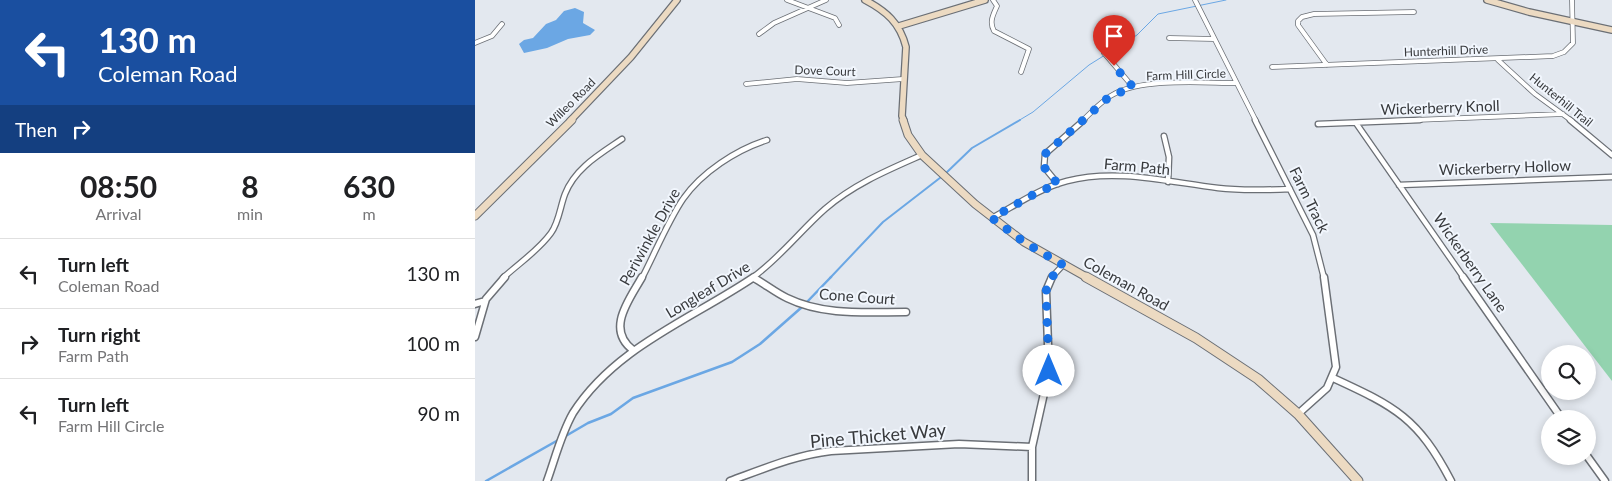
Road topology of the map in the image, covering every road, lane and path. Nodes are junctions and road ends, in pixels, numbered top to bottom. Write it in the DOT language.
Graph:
graph roads {
  1 [pos="677,0"];
  2 [pos="787,0"];
  3 [pos="826,0"];
  4 [pos="865,0"];
  5 [pos="985,0"];
  6 [pos="993,0"];
  7 [pos="1195,0"];
  8 [pos="1487,0"];
  9 [pos="1572,0"];
  10 [pos="810,7"];
  11 [pos="1414,12"];
  12 [pos="1572,22"];
  13 [pos="502,24"];
  14 [pos="839,25"];
  15 [pos="899,26"];
  16 [pos="1612,30"];
  17 [pos="759,34"];
  18 [pos="1169,38"];
  19 [pos="1214,39"];
  20 [pos="475,43"];
  21 [pos="1104,53"];
  22 [pos="1498,60"];
  23 [pos="1327,65"];
  24 [pos="1272,67"];
  25 [pos="1021,72"];
  26 [pos="903,79"];
  27 [pos="1237,83"];
  28 [pos="746,84"];
  29 [pos="1133,87"];
  30 [pos="1563,114"];
  31 [pos="1356,123"];
  32 [pos="1318,124"];
  33 [pos="1164,136"];
  34 [pos="622,139"];
  35 [pos="767,140"];
  36 [pos="922,155"];
  37 [pos="1612,155"];
  38 [pos="1612,177"];
  39 [pos="1168,182"];
  40 [pos="1058,184"];
  41 [pos="1399,185"];
  42 [pos="1290,189"];
  43 [pos="475,216"];
  44 [pos="992,218"];
  45 [pos="1063,265"];
  46 [pos="754,278"];
  47 [pos="485,301"];
  48 [pos="475,304"];
  49 [pos="906,312"];
  50 [pos="475,338"];
  51 [pos="633,350"];
  52 [pos="1333,378"];
  53 [pos="1556,410"];
  54 [pos="1298,414"];
  55 [pos="1032,447"];
  56 [pos="1593,465"];
  57 [pos="547,481"];
  58 [pos="730,481"];
  59 [pos="1032,481"];
  60 [pos="1358,481"];
  61 [pos="1451,481"];
  62 [pos="1605,481"];
  1 -- 43 [label="street, Willeo Road"];
  2 -- 10 [label="street"];
  3 -- 10 [label="street"];
  4 -- 15 [label="street, Coleman Road"];
  5 -- 15 [label="street"];
  6 -- 25 [label="street"];
  7 -- 19 [label="street, Farm Track"];
  8 -- 12 [label="street"];
  9 -- 12 [label="street, Hunterhill Drive"];
  10 -- 14 [label="street"];
  10 -- 17 [label="street"];
  11 -- 23 [label="street"];
  12 -- 16 [label="street"];
  12 -- 22 [label="street, Hunterhill Drive"];
  13 -- 20 [label="street"];
  15 -- 26 [label="street, Coleman Road"];
  18 -- 19 [label="street"];
  19 -- 27 [label="street, Farm Track"];
  21 -- 29 [label="street"];
  22 -- 23 [label="street, Hunterhill Drive"];
  22 -- 30 [label="street, Hunterhill Trail"];
  23 -- 24 [label="street, Hunterhill Drive"];
  26 -- 28 [label="street, Dove Court"];
  26 -- 36 [label="street, Coleman Road"];
  27 -- 29 [label="street, Farm Hill Circle"];
  27 -- 42 [label="street, Farm Track"];
  29 -- 40 [label="street, Farm Hill Circle"];
  30 -- 31 [label="street, Wickerberry Knoll"];
  30 -- 37 [label="street, Hunterhill Trail"];
  31 -- 32 [label="street, Wickerberry Knoll"];
  31 -- 41 [label="street, Wickerberry Lane"];
  33 -- 39 [label="street"];
  34 -- 47 [label="street"];
  35 -- 51 [label="street, Periwinkle Drive"];
  36 -- 44 [label="street, Coleman Road"];
  36 -- 46 [label="street, Longleaf Drive"];
  38 -- 41 [label="street, Wickerberry Hollow"];
  39 -- 40 [label="street, Farm Path"];
  39 -- 42 [label="street, Farm Path"];
  40 -- 44 [label="street, Farm Path"];
  41 -- 53 [label="street, Wickerberry Lane"];
  42 -- 52 [label="street, Farm Track"];
  44 -- 45 [label="street, Coleman Road"];
  45 -- 54 [label="street, Coleman Road"];
  45 -- 55 [label="street"];
  46 -- 49 [label="street, Cone Court"];
  46 -- 51 [label="street, Longleaf Drive"];
  47 -- 48 [label="street"];
  47 -- 50 [label="street"];
  51 -- 57 [label="street, Longleaf Drive"];
  52 -- 54 [label="street"];
  52 -- 61 [label="street"];
  54 -- 60 [label="street, Coleman Road"];
  55 -- 58 [label="street, Pine Thicket Way"];
  55 -- 59 [label="street"];
  56 -- 62 [label="street"];
}
